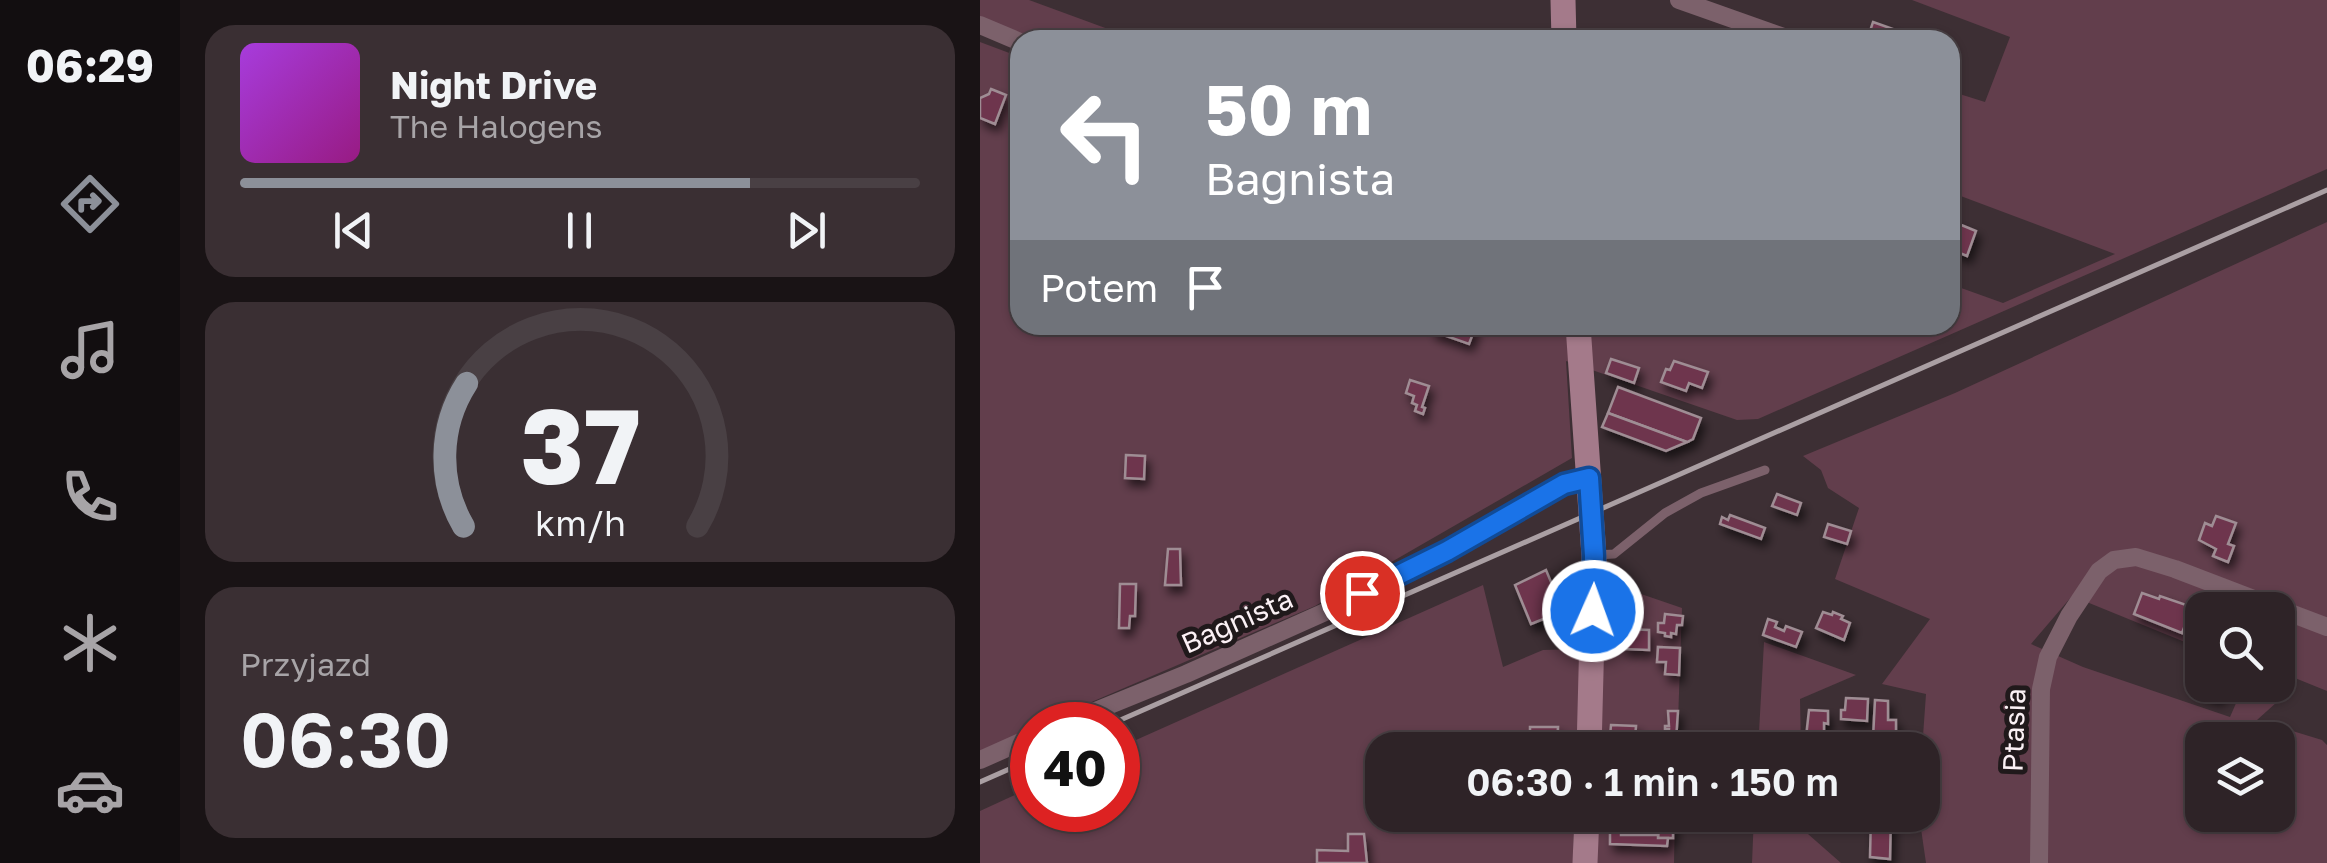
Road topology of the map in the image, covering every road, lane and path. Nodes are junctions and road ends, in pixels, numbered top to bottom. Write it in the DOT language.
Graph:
graph roads {
  1 [pos="1563,0"];
  2 [pos="1679,0"];
  3 [pos="980,25"];
  4 [pos="1564,30"];
  5 [pos="1764,30"];
  6 [pos="1010,38"];
  7 [pos="1579,335"];
  8 [pos="1765,470"];
  9 [pos="1589,478"];
  10 [pos="1594,556"];
  11 [pos="2327,627"];
  12 [pos="1117,702"];
  13 [pos="1589,732"];
  14 [pos="1010,747"];
  15 [pos="980,760"];
  16 [pos="1586,832"];
  17 [pos="1585,863"];
  18 [pos="2039,863"];
  1 -- 4 [label="street"];
  2 -- 5 [label="street"];
  3 -- 6 [label="street"];
  7 -- 9 [label="street"];
  8 -- 10 [label="lane"];
  9 -- 10 [label="street"];
  9 -- 12 [label="street, Bagnista"];
  10 -- 13 [label="street"];
  11 -- 18 [label="street, Ptasia"];
  14 -- 15 [label="street"];
  16 -- 17 [label="street"];
}
